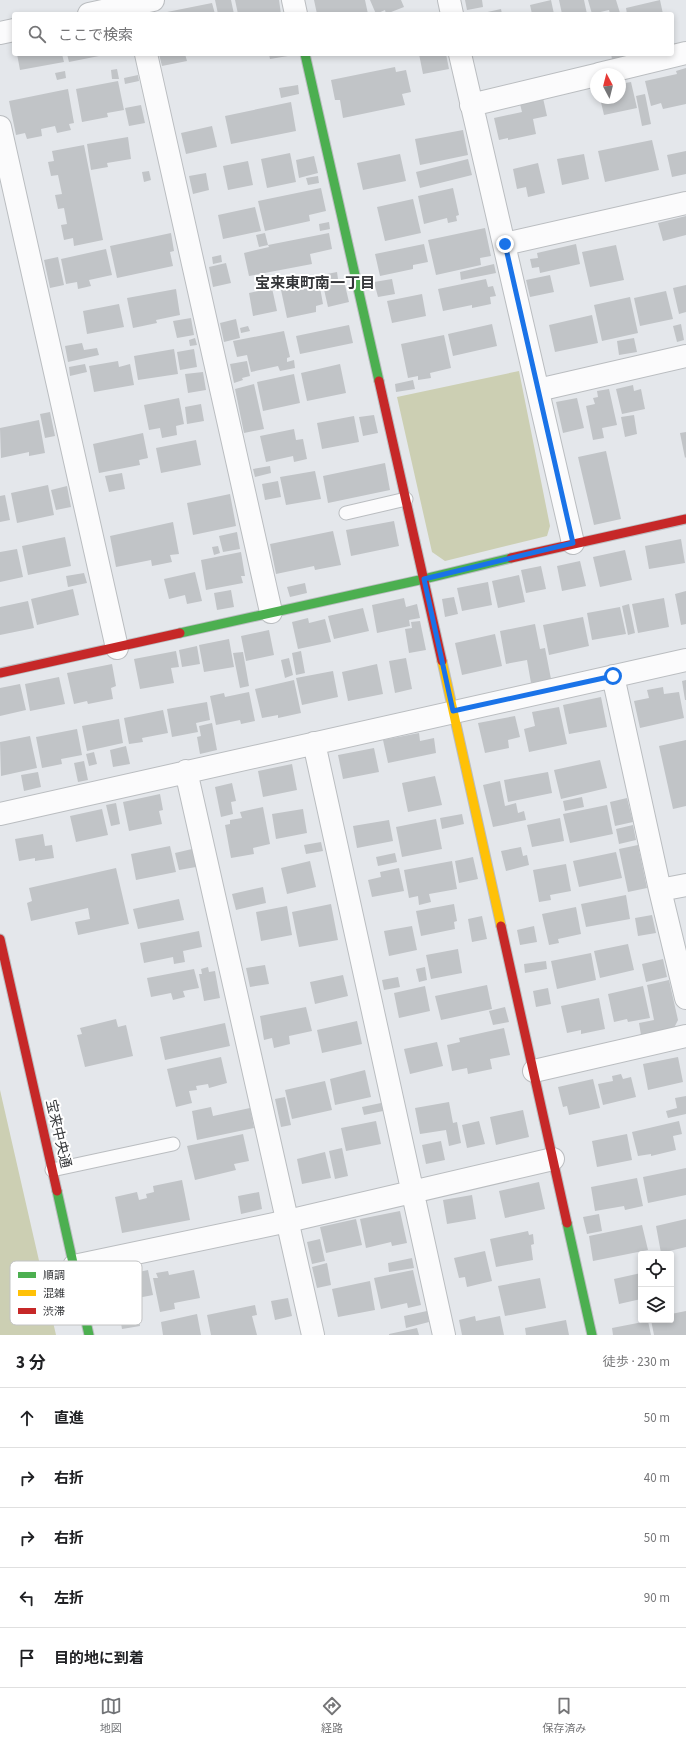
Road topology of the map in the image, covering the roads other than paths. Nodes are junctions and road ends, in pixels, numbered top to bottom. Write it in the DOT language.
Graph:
graph roads {
  1 [pos="293,0"];
  2 [pos="449,0"];
  3 [pos="140,5"];
  4 [pos="100,12"];
  5 [pos="296,12"];
  6 [pos="452,12"];
  7 [pos="12,30"];
  8 [pos="0,33"];
  9 [pos="686,53"];
  10 [pos="146,56"];
  11 [pos="305,56"];
  12 [pos="460,56"];
  13 [pos="673,56"];
  14 [pos="674,56"];
  15 [pos="622,68"];
  16 [pos="590,76"];
  17 [pos="471,105"];
  18 [pos="0,127"];
  19 [pos="686,203"];
  20 [pos="505,244"];
  21 [pos="686,356"];
  22 [pos="538,390"];
  23 [pos="406,499"];
  24 [pos="346,513"];
  25 [pos="686,519"];
  26 [pos="573,543"];
  27 [pos="424,579"];
  28 [pos="271,612"];
  29 [pos="117,648"];
  30 [pos="686,660"];
  31 [pos="0,674"];
  32 [pos="613,676"];
  33 [pos="453,711"];
  34 [pos="314,743"];
  35 [pos="186,771"];
  36 [pos="0,814"];
  37 [pos="686,884"];
  38 [pos="660,890"];
  39 [pos="0,939"];
  40 [pos="686,998"];
  41 [pos="686,1036"];
  42 [pos="534,1071"];
  43 [pos="173,1144"];
  44 [pos="553,1159"];
  45 [pos="52,1170"];
  46 [pos="412,1191"];
  47 [pos="288,1221"];
  48 [pos="73,1261"];
  49 [pos="98,1261"];
  50 [pos="87,1325"];
  51 [pos="89,1335"];
  52 [pos="313,1335"];
  53 [pos="444,1335"];
  54 [pos="592,1335"];
  1 -- 5 [label="street"];
  2 -- 6 [label="street"];
  3 -- 4 [label="street"];
  7 -- 8 [label="street"];
  9 -- 14 [label="street"];
  10 -- 28 [label="street"];
  11 -- 23 [label="street"];
  12 -- 17 [label="street"];
  13 -- 15 [label="street"];
  16 -- 17 [label="street"];
  17 -- 20 [label="street"];
  18 -- 29 [label="street"];
  19 -- 20 [label="street"];
  20 -- 22 [label="street"];
  21 -- 22 [label="street"];
  22 -- 26 [label="street"];
  23 -- 24 [label="lane"];
  23 -- 27 [label="street"];
  25 -- 26 [label="street"];
  26 -- 27 [label="street"];
  27 -- 28 [label="street"];
  27 -- 33 [label="street"];
  28 -- 29 [label="street"];
  29 -- 31 [label="street"];
  30 -- 32 [label="street"];
  32 -- 33 [label="street"];
  32 -- 38 [label="street"];
  33 -- 34 [label="street"];
  33 -- 42 [label="street"];
  34 -- 35 [label="street"];
  34 -- 46 [label="street"];
  35 -- 36 [label="street"];
  35 -- 47 [label="street"];
  37 -- 38 [label="street"];
  38 -- 40 [label="street"];
  39 -- 45 [label="street, 宝来中央通"];
  41 -- 42 [label="street"];
  42 -- 44 [label="street"];
  43 -- 45 [label="lane"];
  44 -- 46 [label="street"];
  44 -- 54 [label="street"];
  45 -- 48 [label="street, 宝来中央通"];
  46 -- 47 [label="street"];
  46 -- 53 [label="street"];
  47 -- 49 [label="street"];
  47 -- 52 [label="street"];
  50 -- 51 [label="street, 宝来中央通"];
}
